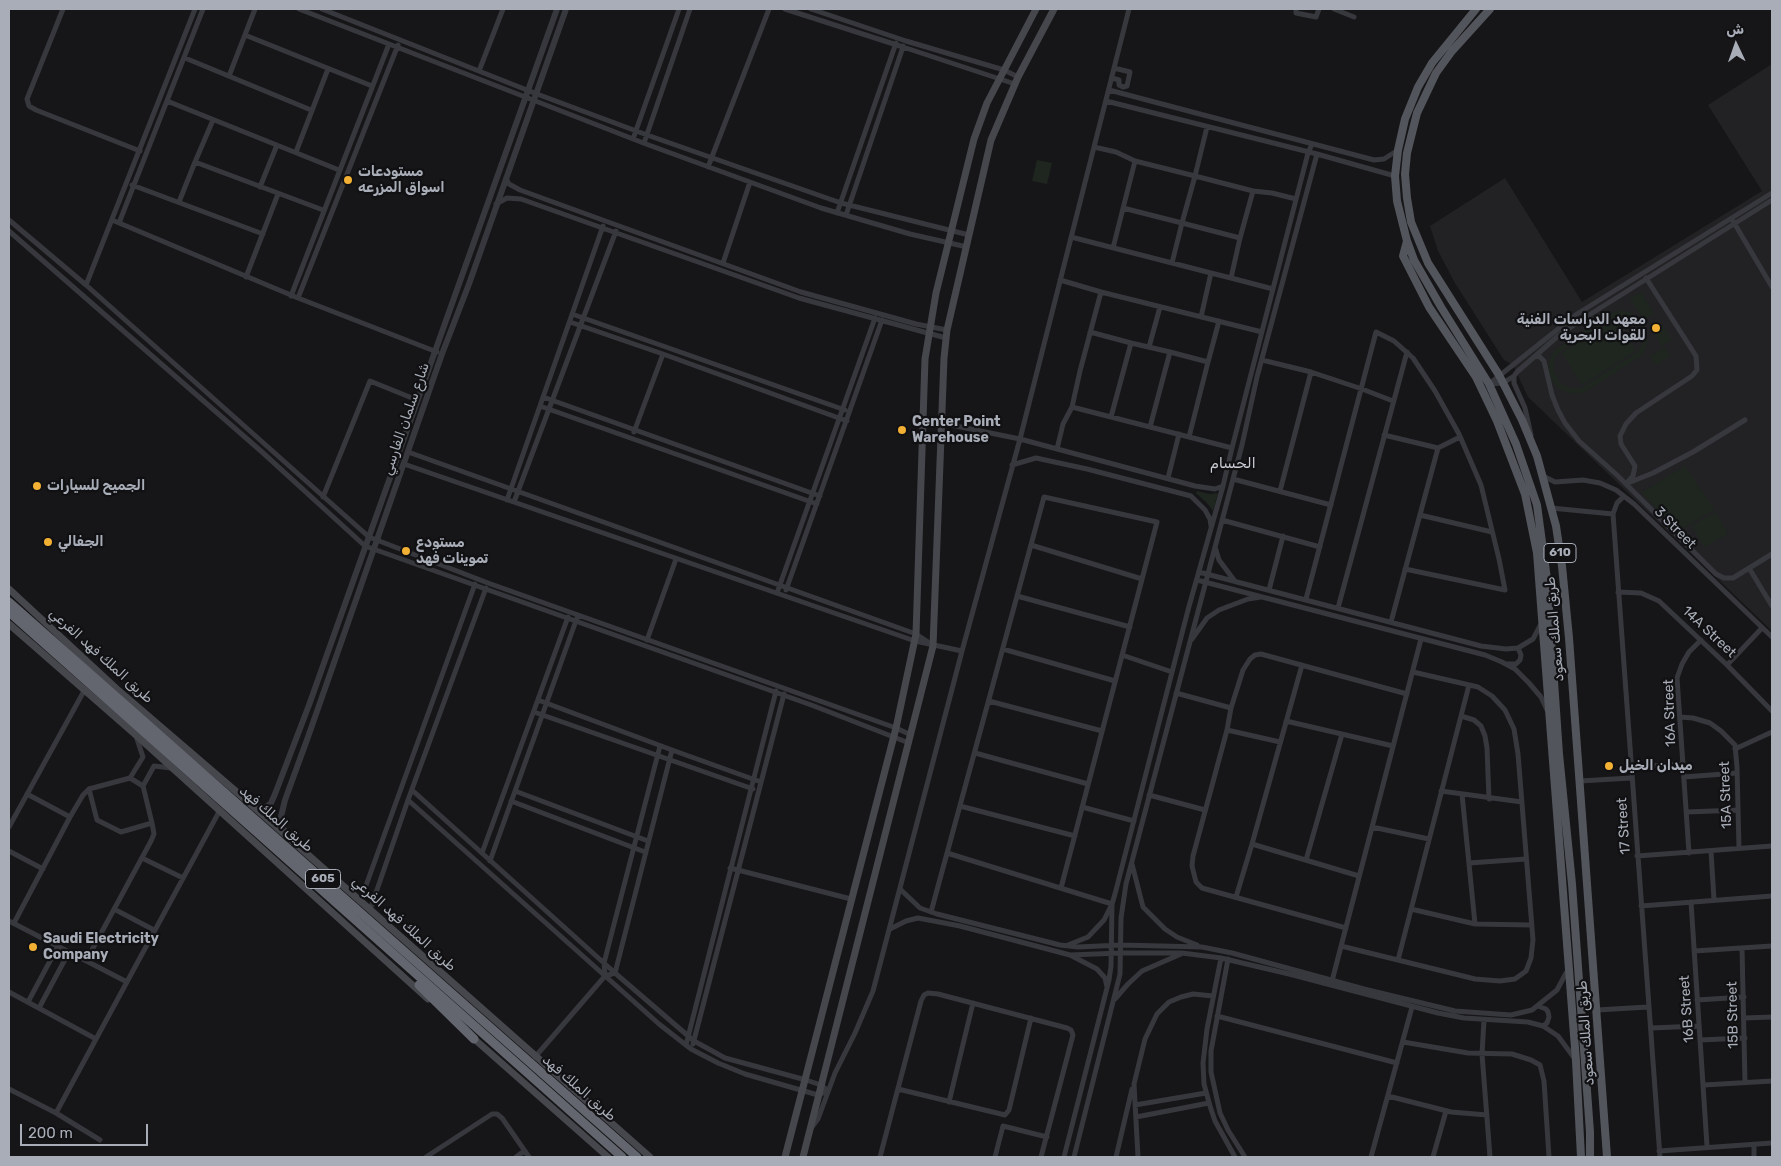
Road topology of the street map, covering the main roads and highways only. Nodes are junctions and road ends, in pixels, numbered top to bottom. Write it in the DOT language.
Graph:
graph roads {
  1 [pos="1036,9"];
  2 [pos="1054,9"];
  3 [pos="1476,9"];
  4 [pos="1490,9"];
  5 [pos="1407,241"];
  6 [pos="9,589"];
  7 [pos="9,602"];
  8 [pos="9,612"];
  9 [pos="9,624"];
  10 [pos="359,925"];
  11 [pos="474,1039"];
  12 [pos="555,1086"];
  13 [pos="608,1157"];
  14 [pos="622,1157"];
  15 [pos="637,1157"];
  16 [pos="645,1157"];
  17 [pos="650,1157"];
  18 [pos="785,1157"];
  19 [pos="803,1157"];
  20 [pos="1581,1157"];
  21 [pos="1590,1157"];
  22 [pos="1607,1157"];
  1 -- 18 [label="main road"];
  2 -- 19 [label="main road"];
  3 -- 5 [label="main road, طريق الملك سعود / 610"];
  4 -- 22 [label="main road, طريق الملك سعود / 610"];
  5 -- 20 [label="main road"];
  5 -- 21 [label="main road, طريق الملك سعود / 610"];
  6 -- 17 [label="main road, طريق الملك فهد الفرعي"];
  7 -- 12 [label="highway, طريق الملك فهد / 605"];
  8 -- 10 [label="highway, طريق الملك فهد / 605"];
  9 -- 11 [label="main road"];
  10 -- 11 [label="highway"];
  10 -- 14 [label="highway, طريق الملك فهد / 605"];
  11 -- 13 [label="main road"];
  12 -- 15 [label="highway, طريق الملك فهد / 605"];
  12 -- 16 [label="highway"];
}
